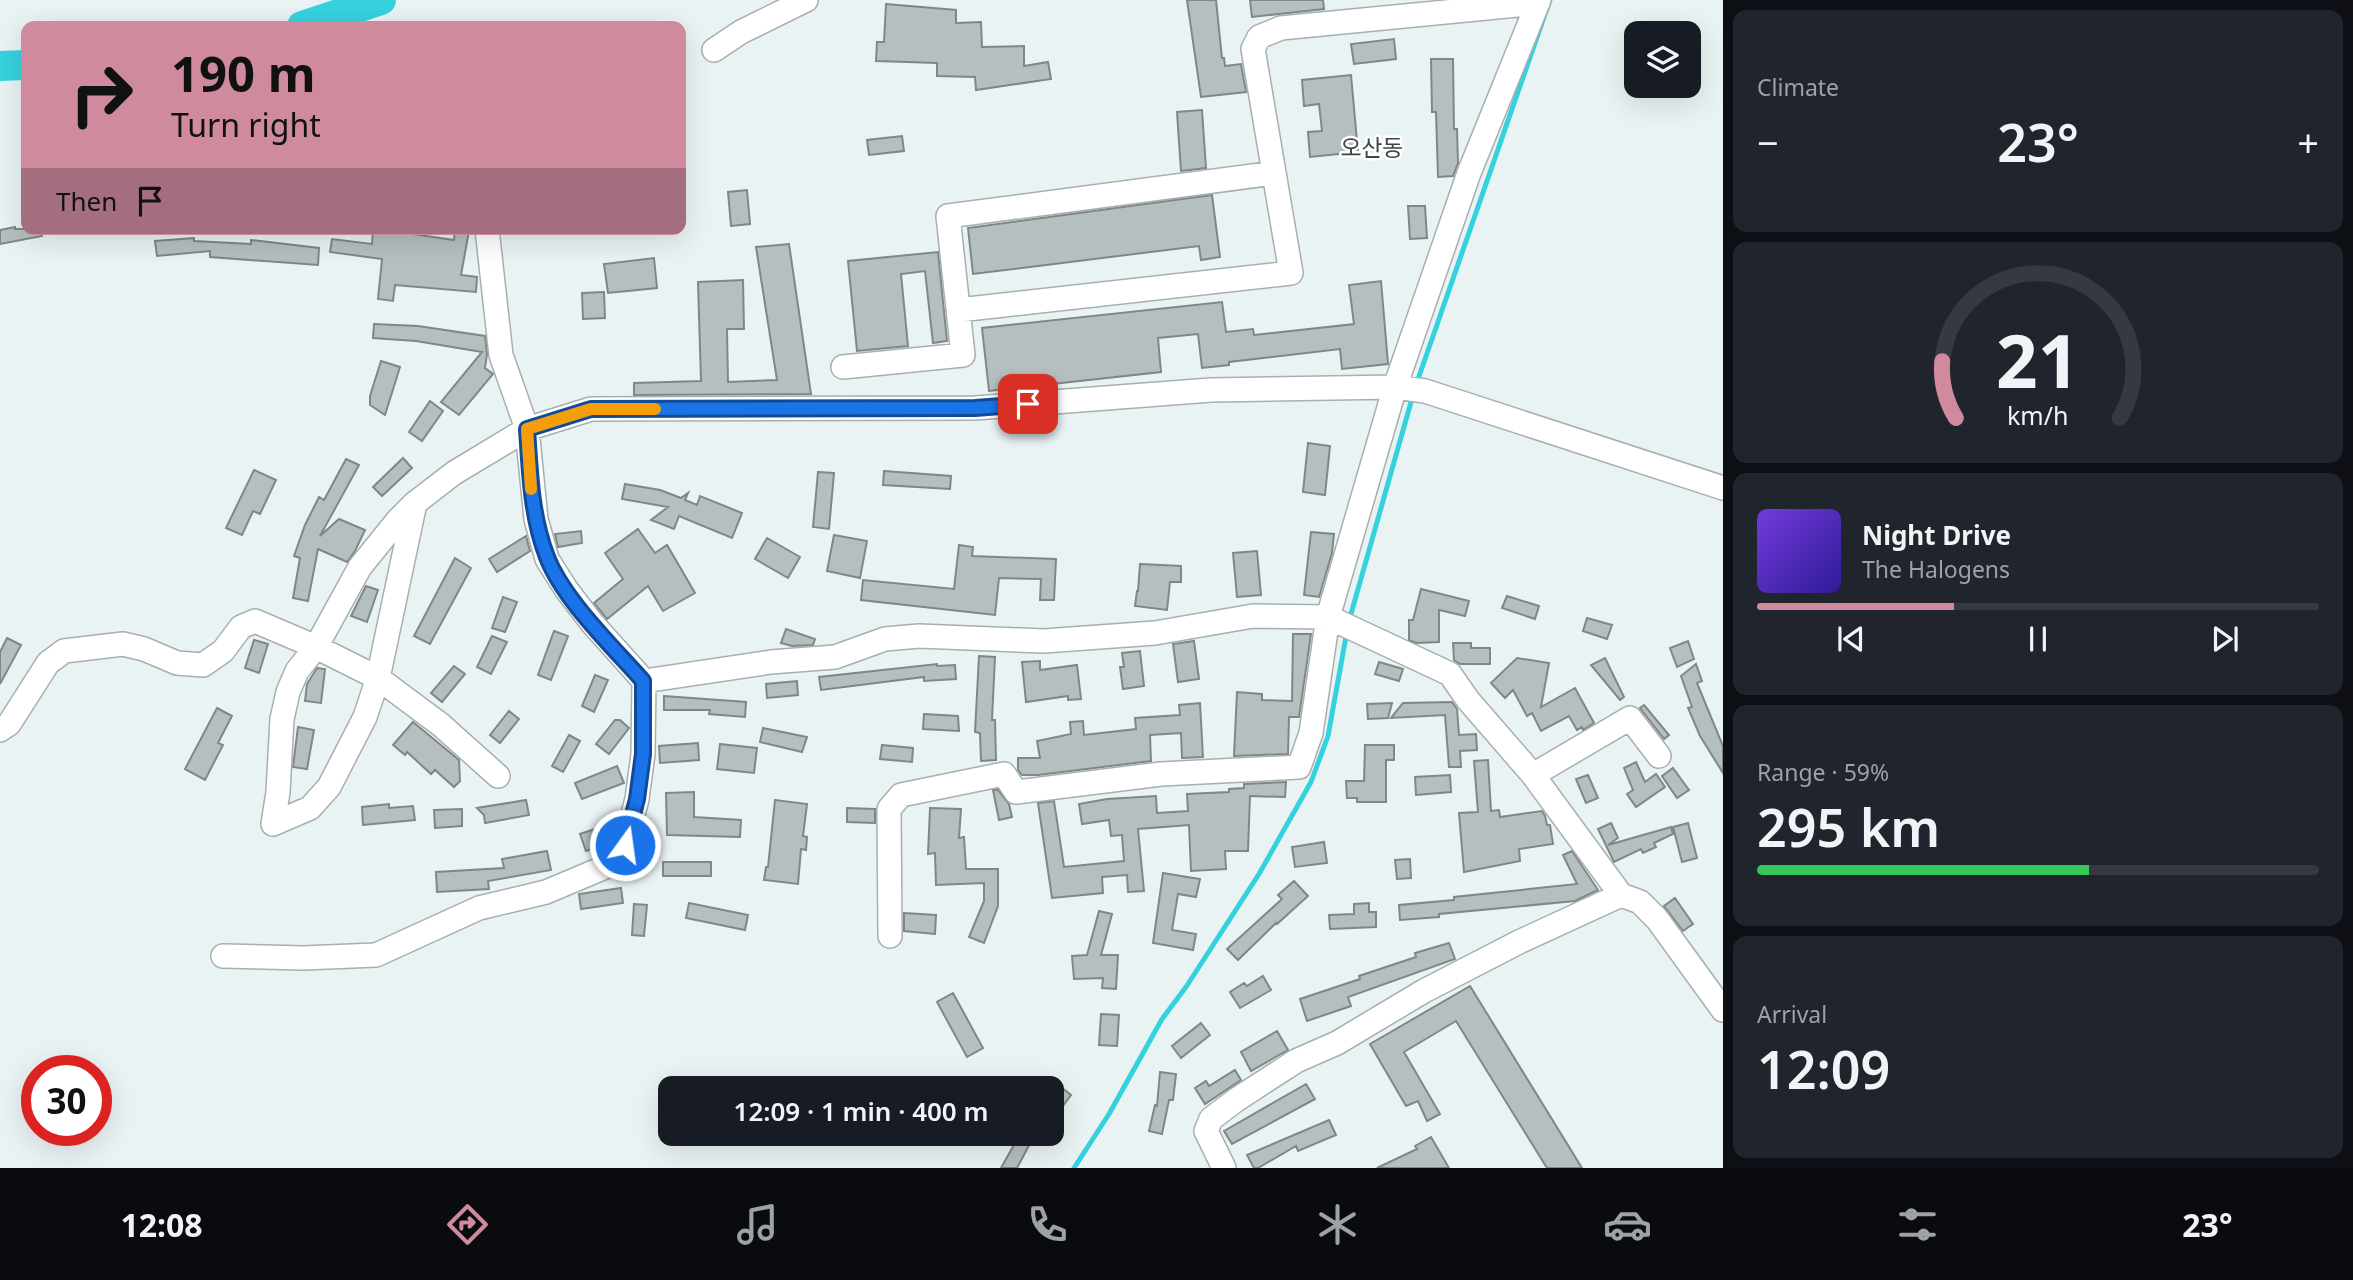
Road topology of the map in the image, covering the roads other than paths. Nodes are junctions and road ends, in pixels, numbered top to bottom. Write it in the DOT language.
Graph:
graph roads {
  1 [pos="806,0"];
  2 [pos="1539,2"];
  3 [pos="714,50"];
  4 [pos="1274,173"];
  5 [pos="488,235"];
  6 [pos="959,310"];
  7 [pos="843,368"];
  8 [pos="1409,389"];
  9 [pos="527,429"];
  10 [pos="1723,488"];
  11 [pos="415,503"];
  12 [pos="1328,618"];
  13 [pos="316,647"];
  14 [pos="378,678"];
  15 [pos="643,681"];
  16 [pos="0,730"];
  17 [pos="1659,756"];
  18 [pos="1533,775"];
  19 [pos="498,776"];
  20 [pos="1621,895"];
  21 [pos="890,936"];
  22 [pos="223,956"];
  23 [pos="1708,985"];
  24 [pos="1723,1010"];
  25 [pos="1224,1168"];
  1 -- 3 [label="street"];
  2 -- 4 [label="street"];
  2 -- 8 [label="street"];
  4 -- 6 [label="street"];
  4 -- 6 [label="street"];
  5 -- 9 [label="street"];
  6 -- 7 [label="street"];
  8 -- 9 [label="street"];
  8 -- 10 [label="street"];
  8 -- 12 [label="street"];
  9 -- 11 [label="street"];
  9 -- 15 [label="street"];
  11 -- 13 [label="street"];
  11 -- 14 [label="street"];
  12 -- 15 [label="street"];
  12 -- 18 [label="street"];
  12 -- 21 [label="street"];
  13 -- 14 [label="street"];
  13 -- 14 [label="street"];
  13 -- 16 [label="street"];
  14 -- 19 [label="street"];
  15 -- 22 [label="street"];
  17 -- 18 [label="street"];
  18 -- 20 [label="street"];
  20 -- 23 [label="street"];
  20 -- 25 [label="street"];
  23 -- 24 [label="street"];
}
